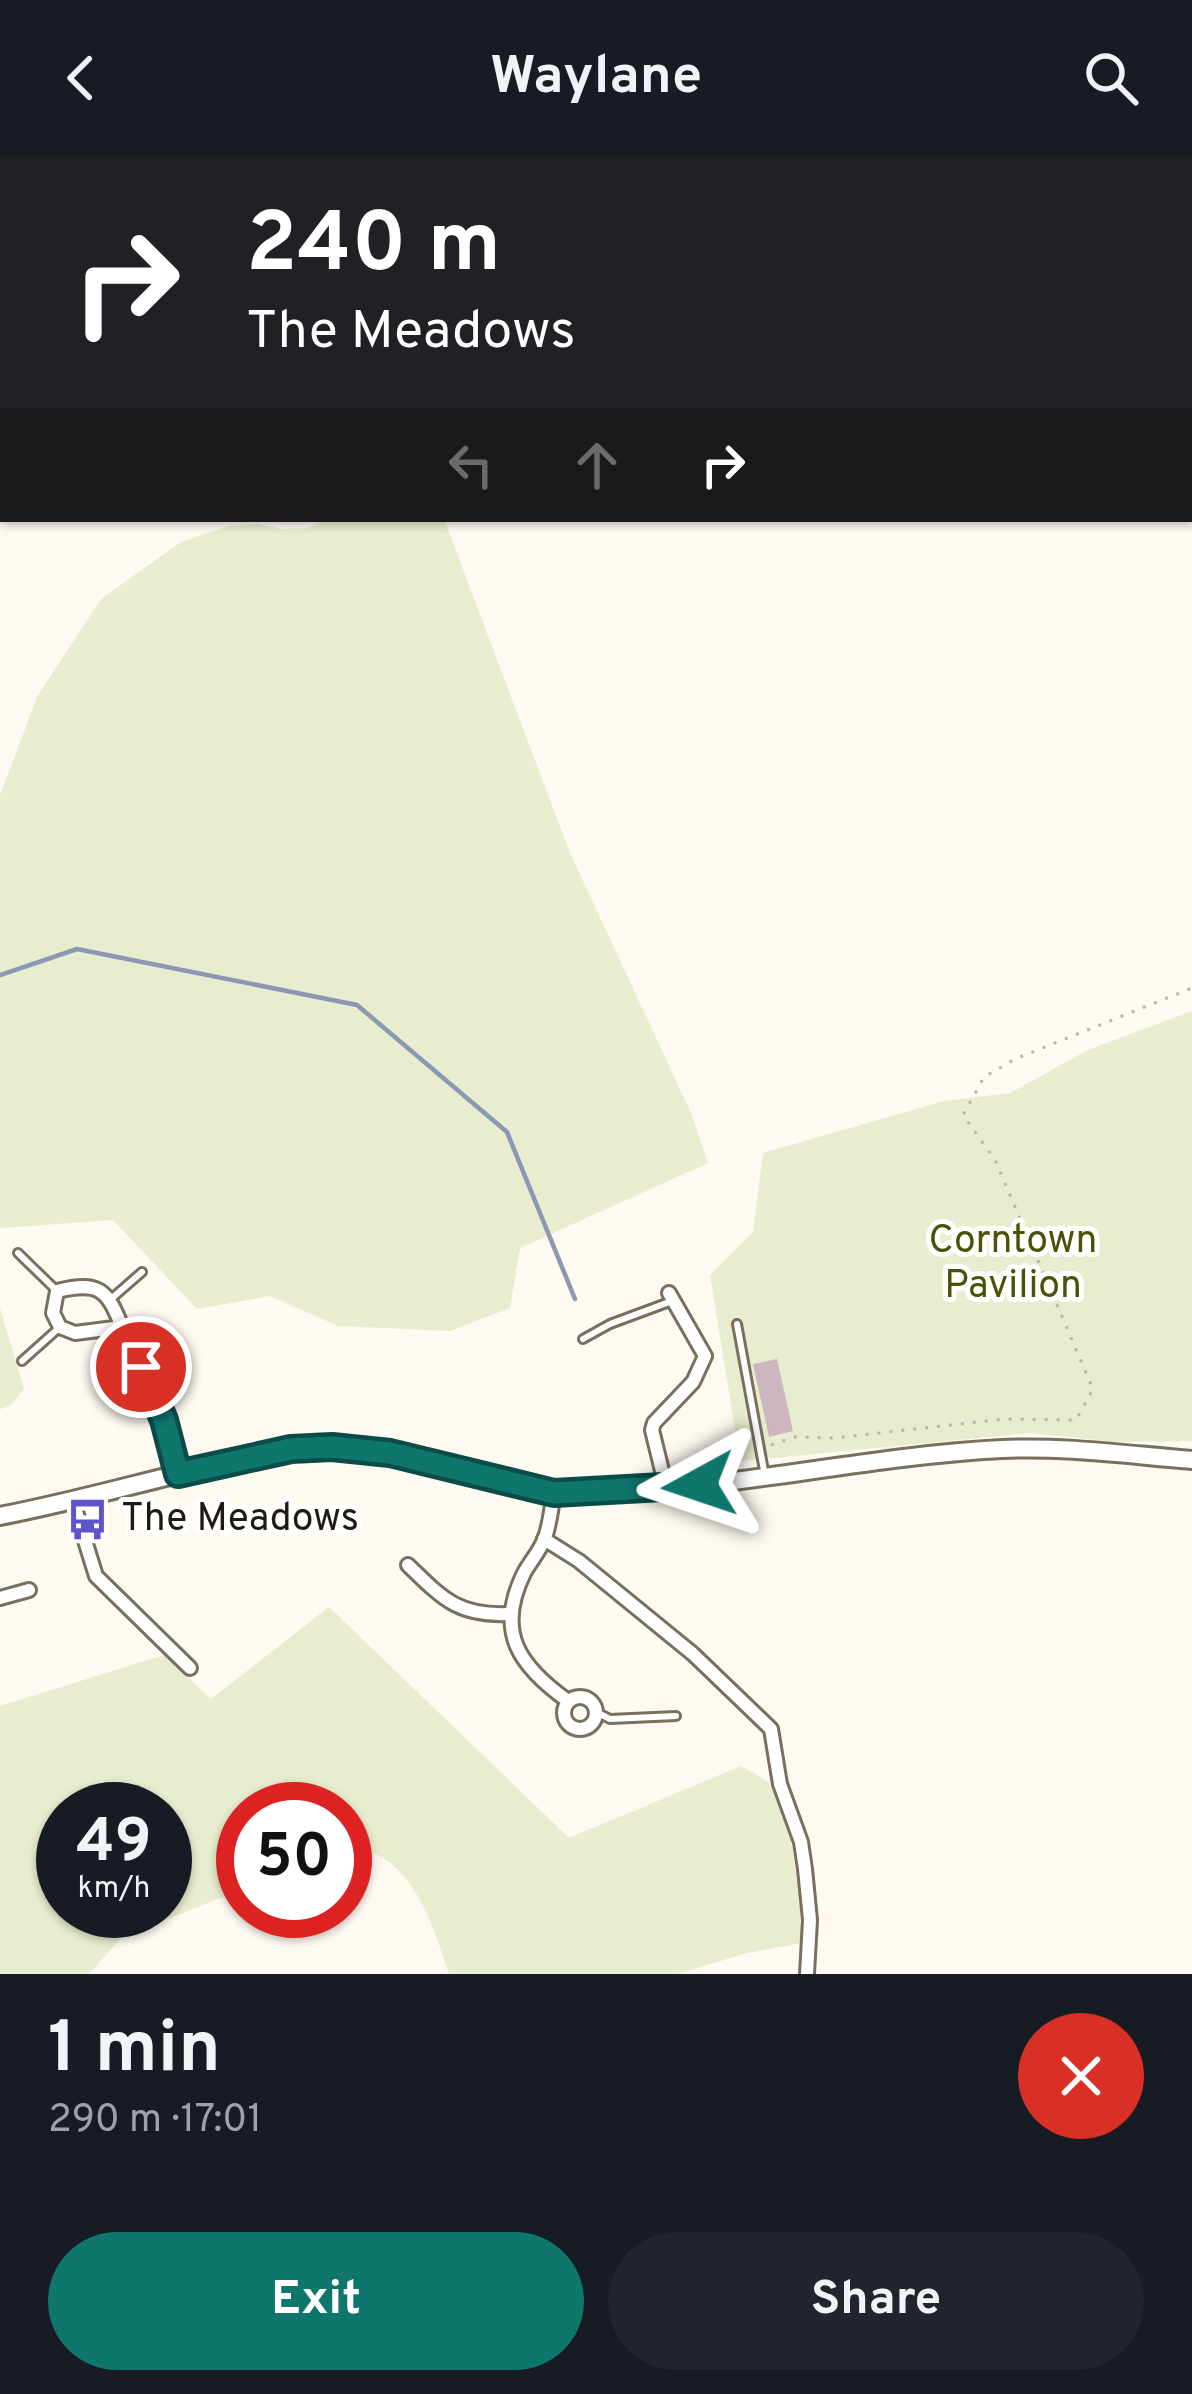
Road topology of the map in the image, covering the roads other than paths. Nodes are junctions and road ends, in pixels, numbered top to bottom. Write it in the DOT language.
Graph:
graph roads {
  1 [pos="18,1253"];
  2 [pos="142,1272"];
  3 [pos="57,1291"];
  4 [pos="672,1296"];
  5 [pos="111,1299"];
  6 [pos="737,1324"];
  7 [pos="60,1327"];
  8 [pos="122,1327"];
  9 [pos="583,1339"];
  10 [pos="22,1360"];
  11 [pos="1192,1460"];
  12 [pos="178,1474"];
  13 [pos="766,1480"];
  14 [pos="666,1487"];
  15 [pos="554,1493"];
  16 [pos="74,1502"];
  17 [pos="0,1516"];
  18 [pos="544,1539"];
  19 [pos="408,1565"];
  20 [pos="29,1590"];
  21 [pos="0,1598"];
  22 [pos="508,1614"];
  23 [pos="190,1668"];
  24 [pos="568,1701"];
  25 [pos="596,1712"];
  26 [pos="676,1716"];
  27 [pos="807,1974"];
  1 -- 3 [label="lane"];
  2 -- 5 [label="lane"];
  3 -- 5 [label="street"];
  3 -- 7 [label="street"];
  4 -- 9 [label="lane"];
  4 -- 14 [label="street"];
  5 -- 8 [label="street"];
  6 -- 13 [label="lane"];
  7 -- 8 [label="street"];
  7 -- 10 [label="lane"];
  8 -- 12 [label="street"];
  11 -- 13 [label="main road"];
  12 -- 15 [label="main road"];
  12 -- 16 [label="main road"];
  13 -- 14 [label="main road"];
  14 -- 15 [label="main road"];
  15 -- 18 [label="street"];
  16 -- 17 [label="main road"];
  16 -- 23 [label="street"];
  18 -- 22 [label="street"];
  18 -- 27 [label="street"];
  19 -- 22 [label="street"];
  20 -- 21 [label="street"];
  22 -- 24 [label="street"];
  24 -- 25 [label="street"];
  24 -- 25 [label="street"];
  25 -- 26 [label="lane"];
}
